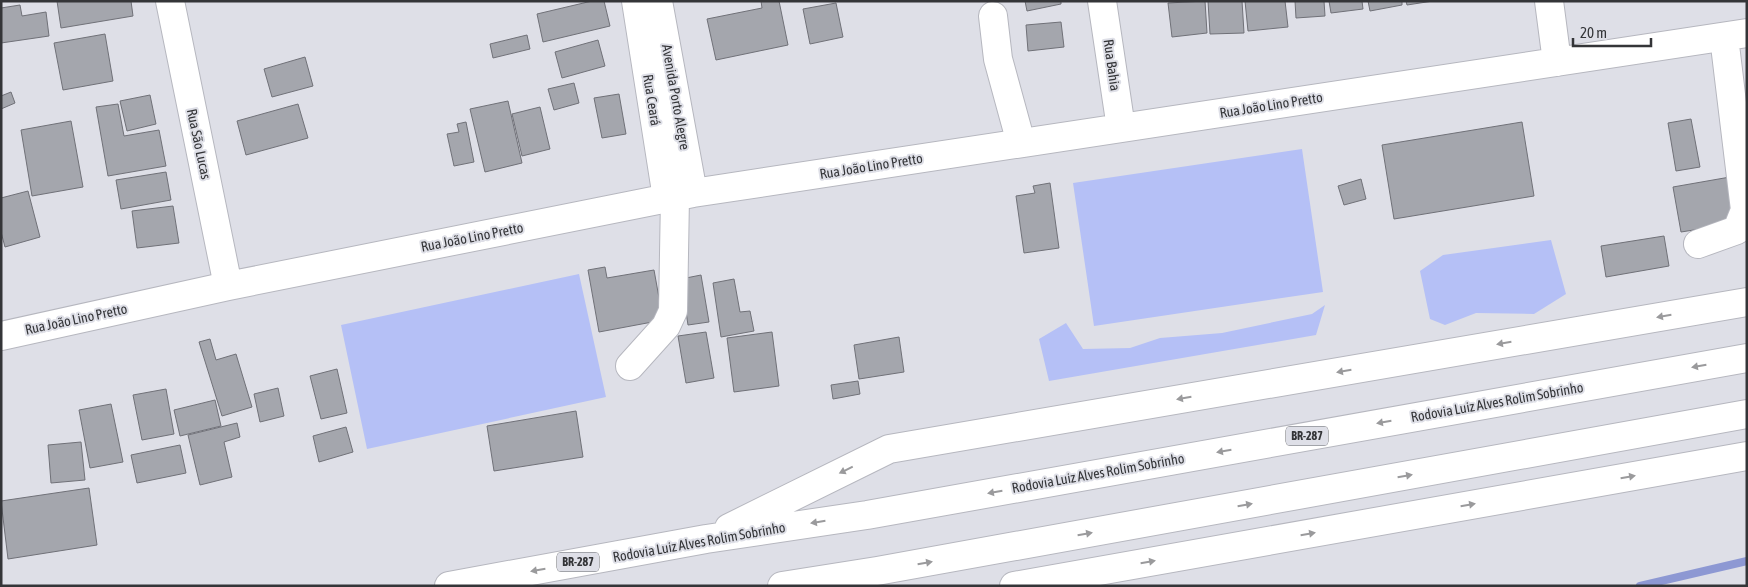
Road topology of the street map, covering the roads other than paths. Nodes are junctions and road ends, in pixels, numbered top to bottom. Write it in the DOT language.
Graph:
graph roads {
  1 [pos="170,1"];
  2 [pos="636,1"];
  3 [pos="658,1"];
  4 [pos="1102,1"];
  5 [pos="1549,1"];
  6 [pos="993,16"];
  7 [pos="1736,35"];
  8 [pos="1557,62"];
  9 [pos="1121,128"];
  10 [pos="1021,143"];
  11 [pos="678,196"];
  12 [pos="1698,244"];
  13 [pos="228,286"];
  14 [pos="1747,302"];
  15 [pos="1,336"];
  16 [pos="1747,358"];
  17 [pos="630,366"];
  18 [pos="1747,414"];
  19 [pos="1747,456"];
  20 [pos="706,539"];
  21 [pos="449,586"];
  22 [pos="782,586"];
  23 [pos="1014,586"];
  1 -- 13 [label="main road, Rua São Lucas"];
  2 -- 11 [label="main road, Rua Ceará"];
  3 -- 11 [label="main road, Avenida Porto Alegre"];
  4 -- 9 [label="main road, Rua Bahia"];
  5 -- 8 [label="main road"];
  6 -- 10 [label="main road"];
  7 -- 8 [label="main road, Rua João Lino Pretto"];
  7 -- 12 [label="main road"];
  8 -- 9 [label="main road, Rua João Lino Pretto"];
  9 -- 10 [label="main road, Rua João Lino Pretto"];
  10 -- 11 [label="main road, Rua João Lino Pretto"];
  11 -- 13 [label="main road, Rua João Lino Pretto"];
  11 -- 17 [label="main road"];
  13 -- 15 [label="main road, Rua João Lino Pretto"];
  14 -- 20 [label="main road, BR-287, one-way"];
  16 -- 20 [label="main road, Rodovia Luiz Alves Rolim Sobrinho / BR-287, one-way"];
  22 -- 18 [label="main road, one-way"];
  23 -- 19 [label="main road, one-way"];
  20 -- 21 [label="main road, Rodovia Luiz Alves Rolim Sobrinho / BR-287, one-way"];
}
